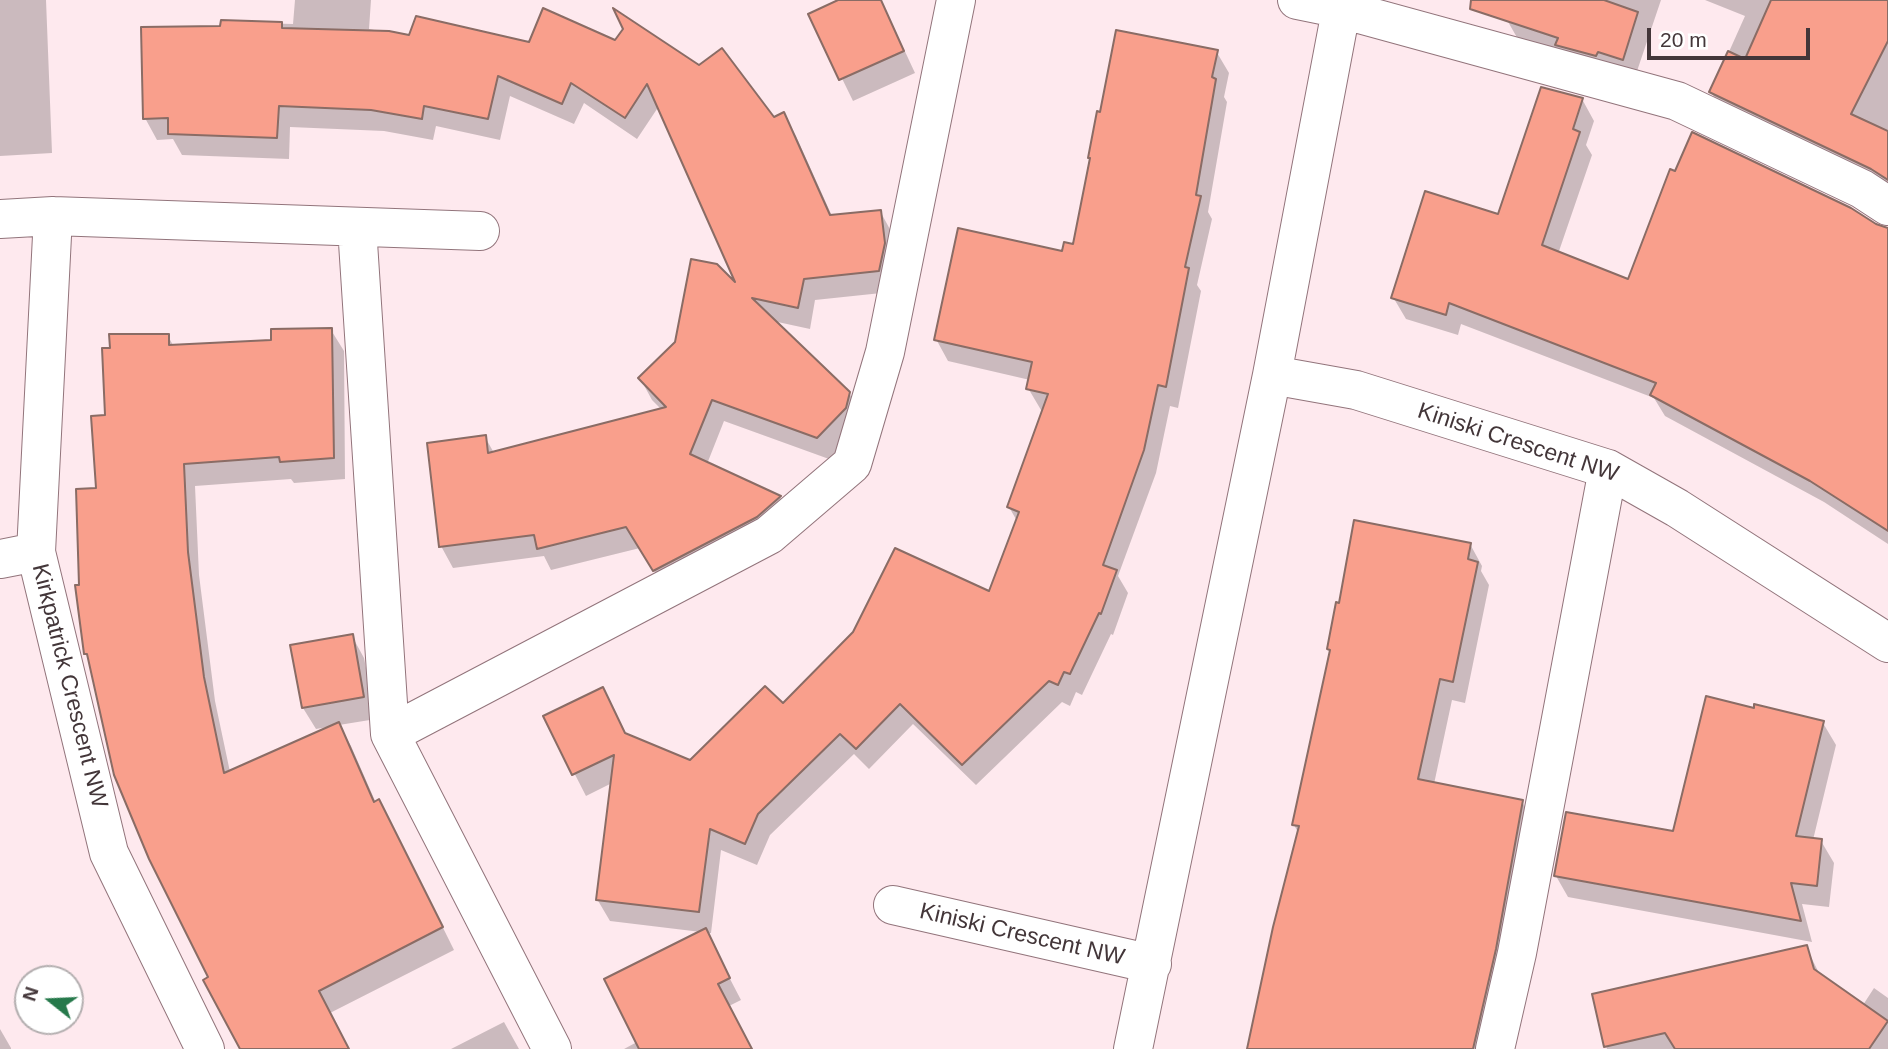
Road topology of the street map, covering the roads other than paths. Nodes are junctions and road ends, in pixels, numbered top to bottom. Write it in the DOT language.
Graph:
graph roads {
  1 [pos="956,0"];
  2 [pos="1297,0"];
  3 [pos="1342,4"];
  4 [pos="1888,206"];
  5 [pos="53,216"];
  6 [pos="0,219"];
  7 [pos="357,227"];
  8 [pos="480,231"];
  9 [pos="1272,375"];
  10 [pos="1608,468"];
  11 [pos="18,555"];
  12 [pos="1888,643"];
  13 [pos="390,734"];
  14 [pos="893,905"];
  15 [pos="1152,964"];
  16 [pos="1504,1046"];
  17 [pos="205,1049"];
  18 [pos="552,1049"];
  19 [pos="1133,1049"];
  1 -- 13 [label="street"];
  2 -- 3 [label="street"];
  3 -- 4 [label="street"];
  3 -- 9 [label="street, Kiniski Crescent NW"];
  5 -- 6 [label="street"];
  5 -- 7 [label="street"];
  5 -- 11 [label="street, Kirkpatrick Crescent NW"];
  7 -- 8 [label="street"];
  7 -- 13 [label="street"];
  9 -- 10 [label="street, Kiniski Crescent NW"];
  9 -- 15 [label="street, Kiniski Crescent NW"];
  10 -- 12 [label="street, Kiniski Crescent NW"];
  10 -- 16 [label="street"];
  11 -- 17 [label="street, Kirkpatrick Crescent NW"];
  13 -- 18 [label="street"];
  14 -- 15 [label="street, Kiniski Crescent NW"];
  15 -- 19 [label="street, Kiniski Crescent NW"];
}
